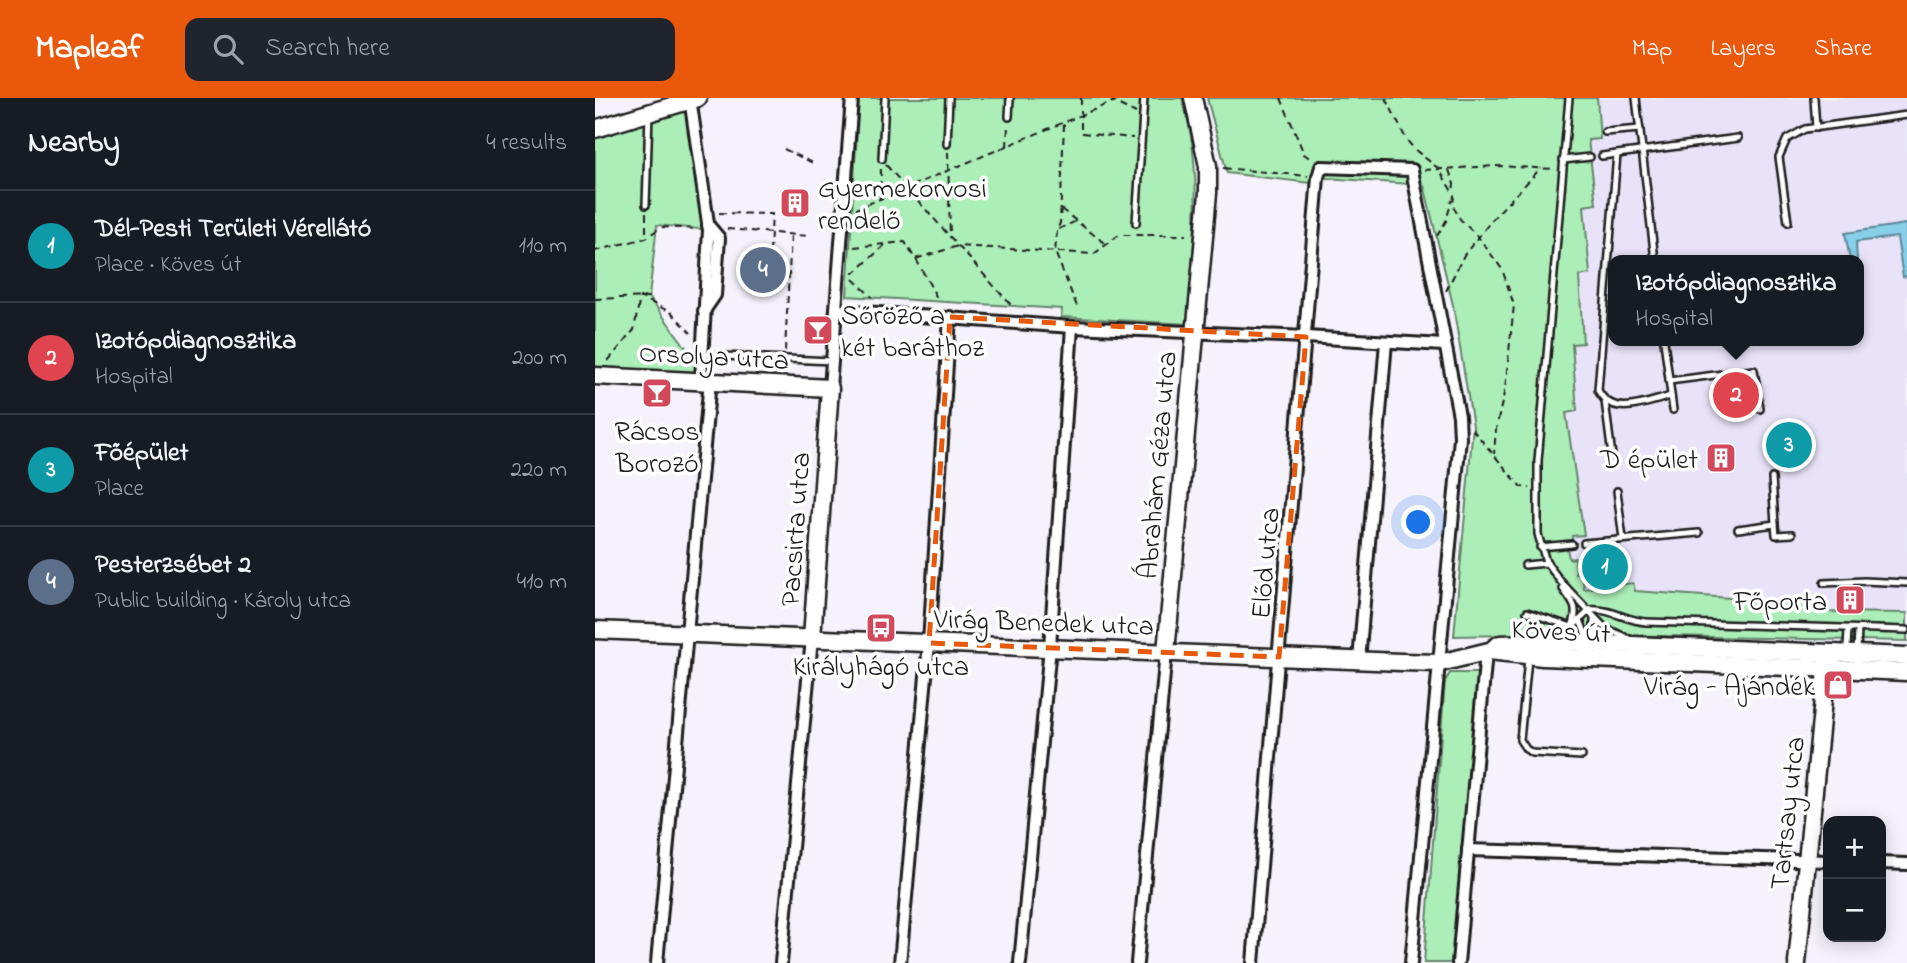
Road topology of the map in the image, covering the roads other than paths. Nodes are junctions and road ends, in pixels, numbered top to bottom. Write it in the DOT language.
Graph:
graph roads {
  1 [pos="852,98"];
  2 [pos="885,98"];
  3 [pos="949,98"];
  4 [pos="1010,98"];
  5 [pos="1144,98"];
  6 [pos="1193,98"];
  7 [pos="1569,98"];
  8 [pos="1636,98"];
  9 [pos="1814,98"];
  10 [pos="692,99"];
  11 [pos="649,113"];
  12 [pos="1907,115"];
  13 [pos="1009,117"];
  14 [pos="1816,128"];
  15 [pos="595,130"];
  16 [pos="1640,130"];
  17 [pos="1605,132"];
  18 [pos="1738,138"];
  19 [pos="947,144"];
  20 [pos="1642,151"];
  21 [pos="1617,154"];
  22 [pos="1602,156"];
  23 [pos="1590,158"];
  24 [pos="882,159"];
  25 [pos="1563,160"];
  26 [pos="646,205"];
  27 [pos="1788,222"];
  28 [pos="1136,223"];
  29 [pos="1608,255"];
  30 [pos="1654,255"];
  31 [pos="1608,258"];
  32 [pos="837,310"];
  33 [pos="950,317"];
  34 [pos="1072,327"];
  35 [pos="1194,332"];
  36 [pos="1306,337"];
  37 [pos="1386,342"];
  38 [pos="1444,345"];
  39 [pos="1665,346"];
  40 [pos="702,355"];
  41 [pos="833,361"];
  42 [pos="600,370"];
  43 [pos="705,380"];
  44 [pos="1669,381"];
  45 [pos="830,387"];
  46 [pos="1671,396"];
  47 [pos="1605,401"];
  48 [pos="1759,409"];
  49 [pos="1673,410"];
  50 [pos="1612,456"];
  51 [pos="1772,478"];
  52 [pos="1617,491"];
  53 [pos="1775,524"];
  54 [pos="1738,529"];
  55 [pos="1699,533"];
  56 [pos="1792,534"];
  57 [pos="1623,539"];
  58 [pos="1584,543"];
  59 [pos="1572,544"];
  60 [pos="1540,547"];
  61 [pos="1547,563"];
  62 [pos="1525,565"];
  63 [pos="1561,582"];
  64 [pos="1824,583"];
  65 [pos="1907,583"];
  66 [pos="1527,612"];
  67 [pos="1592,613"];
  68 [pos="1580,620"];
  69 [pos="1572,627"];
  70 [pos="1848,628"];
  71 [pos="1858,629"];
  72 [pos="595,630"];
  73 [pos="1907,631"];
  74 [pos="688,632"];
  75 [pos="812,638"];
  76 [pos="1557,642"];
  77 [pos="929,643"];
  78 [pos="1050,647"];
  79 [pos="1656,648"];
  80 [pos="1589,651"];
  81 [pos="1166,652"];
  82 [pos="1488,652"];
  83 [pos="1851,655"];
  84 [pos="1528,656"];
  85 [pos="1907,656"];
  86 [pos="1279,657"];
  87 [pos="1359,660"];
  88 [pos="1827,661"];
  89 [pos="1440,663"];
  90 [pos="1861,671"];
  91 [pos="1907,672"];
  92 [pos="1582,756"];
  93 [pos="1468,850"];
  94 [pos="1807,860"];
  95 [pos="1823,861"];
  96 [pos="1886,863"];
  97 [pos="1907,864"];
  98 [pos="657,963"];
  99 [pos="781,963"];
  100 [pos="900,963"];
  101 [pos="1020,963"];
  102 [pos="1137,963"];
  103 [pos="1253,963"];
  104 [pos="1411,963"];
  105 [pos="1458,963"];
  106 [pos="1797,963"];
  1 -- 32 [label="street, Pacsirta utca"];
  2 -- 24 [label="lane"];
  3 -- 19 [label="lane"];
  4 -- 13 [label="lane"];
  5 -- 28 [label="lane"];
  6 -- 35 [label="street, Ábrahám Géza utca"];
  7 -- 25 [label="lane"];
  8 -- 16 [label="lane"];
  9 -- 14 [label="lane"];
  10 -- 11 [label="street"];
  10 -- 40 [label="street"];
  11 -- 15 [label="street"];
  11 -- 26 [label="lane"];
  12 -- 14 [label="lane"];
  14 -- 27 [label="lane"];
  16 -- 17 [label="lane"];
  16 -- 20 [label="lane"];
  18 -- 20 [label="lane"];
  20 -- 21 [label="lane"];
  20 -- 30 [label="lane"];
  21 -- 22 [label="lane"];
  21 -- 29 [label="lane"];
  23 -- 25 [label="lane"];
  25 -- 60 [label="lane"];
  31 -- 47 [label="lane"];
  32 -- 33 [label="street"];
  32 -- 41 [label="street, Pacsirta utca"];
  33 -- 34 [label="street"];
  33 -- 77 [label="street"];
  34 -- 35 [label="street"];
  34 -- 78 [label="street"];
  35 -- 36 [label="street"];
  35 -- 81 [label="street, Ábrahám Géza utca"];
  36 -- 37 [label="street"];
  36 -- 38 [label="street, Előd utca"];
  36 -- 86 [label="street, Előd utca"];
  37 -- 38 [label="street"];
  37 -- 87 [label="street"];
  38 -- 89 [label="street"];
  39 -- 44 [label="lane"];
  40 -- 41 [label="lane"];
  40 -- 43 [label="street"];
  41 -- 45 [label="street, Pacsirta utca"];
  42 -- 43 [label="street, Orsolya utca"];
  43 -- 45 [label="street, Orsolya utca"];
  43 -- 74 [label="street"];
  44 -- 46 [label="lane"];
  44 -- 48 [label="lane"];
  45 -- 75 [label="street, Pacsirta utca"];
  46 -- 47 [label="lane"];
  46 -- 49 [label="lane"];
  47 -- 50 [label="lane"];
  51 -- 53 [label="lane"];
  52 -- 57 [label="lane"];
  53 -- 54 [label="lane"];
  53 -- 56 [label="lane"];
  55 -- 57 [label="lane"];
  57 -- 58 [label="lane"];
  59 -- 60 [label="lane"];
  60 -- 61 [label="lane"];
  61 -- 62 [label="lane"];
  61 -- 63 [label="lane"];
  63 -- 67 [label="lane"];
  63 -- 69 [label="lane"];
  64 -- 65 [label="lane"];
  66 -- 69 [label="lane"];
  67 -- 68 [label="lane"];
  67 -- 70 [label="lane, Köves út"];
  67 -- 79 [label="lane"];
  67 -- 80 [label="lane"];
  68 -- 69 [label="lane"];
  68 -- 80 [label="lane"];
  69 -- 76 [label="lane"];
  70 -- 71 [label="lane, Köves út"];
  70 -- 83 [label="lane"];
  71 -- 73 [label="lane, Köves út"];
  71 -- 83 [label="lane"];
  72 -- 74 [label="street, Virág Benedek utca"];
  74 -- 75 [label="street, Virág Benedek utca"];
  74 -- 98 [label="street"];
  75 -- 77 [label="street, Virág Benedek utca"];
  75 -- 99 [label="street, Pacsirta utca"];
  76 -- 80 [label="street, Köves út"];
  76 -- 82 [label="street, Köves út"];
  77 -- 78 [label="street, Virág Benedek utca"];
  77 -- 100 [label="street"];
  78 -- 81 [label="street, Virág Benedek utca"];
  78 -- 101 [label="street"];
  79 -- 80 [label="street, Köves út"];
  79 -- 88 [label="street, Köves út"];
  80 -- 84 [label="street, Köves út"];
  80 -- 88 [label="street, Köves út"];
  81 -- 86 [label="street, Virág Benedek utca"];
  81 -- 102 [label="street, Ábrahám Géza utca"];
  82 -- 84 [label="street, Köves út"];
  82 -- 89 [label="street, Virág Benedek utca"];
  82 -- 93 [label="street"];
  83 -- 85 [label="street"];
  83 -- 88 [label="street"];
  83 -- 90 [label="lane"];
  84 -- 92 [label="lane"];
  86 -- 87 [label="street, Virág Benedek utca"];
  86 -- 103 [label="street, Előd utca"];
  87 -- 89 [label="street, Virág Benedek utca"];
  88 -- 90 [label="street, Köves út"];
  88 -- 94 [label="street, Tartsay utca"];
  89 -- 104 [label="street"];
  90 -- 91 [label="street, Köves út"];
  93 -- 94 [label="street"];
  93 -- 105 [label="street"];
  94 -- 95 [label="street"];
  94 -- 106 [label="street, Tartsay utca"];
  96 -- 97 [label="street"];
}
